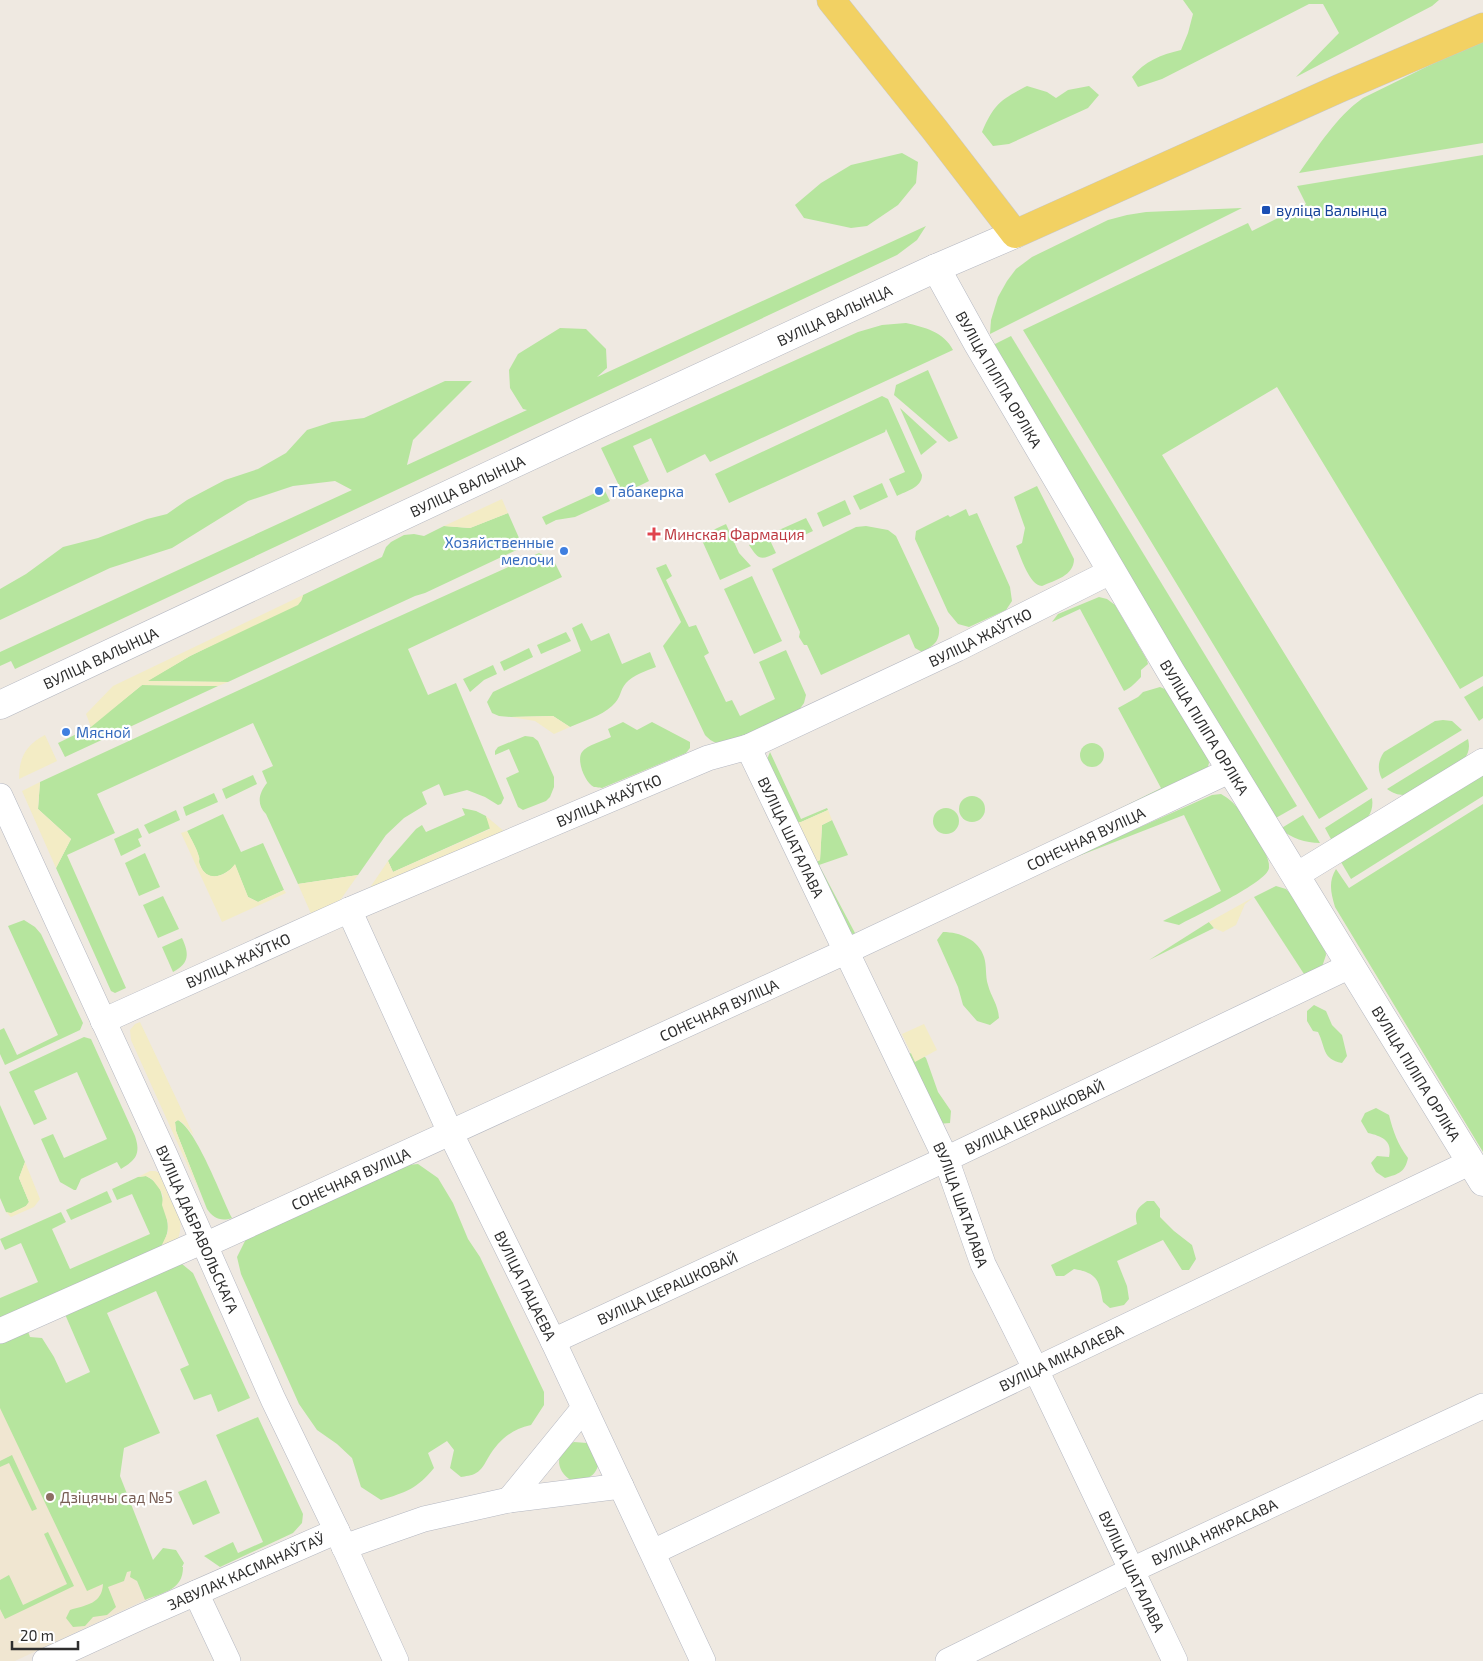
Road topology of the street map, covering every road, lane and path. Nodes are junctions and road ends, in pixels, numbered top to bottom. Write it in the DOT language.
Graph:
graph roads {
  1 [pos="831,0"];
  2 [pos="1483,27"];
  3 [pos="1015,234"];
  4 [pos="936,268"];
  5 [pos="1112,571"];
  6 [pos="0,705"];
  7 [pos="748,746"];
  8 [pos="1483,761"];
  9 [pos="1231,770"];
  10 [pos="0,796"];
  11 [pos="1295,876"];
  12 [pos="349,910"];
  13 [pos="847,951"];
  14 [pos="1350,966"];
  15 [pos="103,1021"];
  16 [pos="450,1132"];
  17 [pos="946,1159"];
  18 [pos="1477,1172"];
  19 [pos="204,1243"];
  20 [pos="0,1331"];
  21 [pos="553,1341"];
  22 [pos="1036,1370"];
  23 [pos="1483,1406"];
  24 [pos="584,1408"];
  25 [pos="621,1486"];
  26 [pos="509,1500"];
  27 [pos="341,1539"];
  28 [pos="653,1552"];
  29 [pos="1132,1570"];
  30 [pos="196,1593"];
  31 [pos="45,1661"];
  32 [pos="228,1661"];
  33 [pos="396,1661"];
  34 [pos="703,1661"];
  35 [pos="948,1661"];
  36 [pos="1175,1661"];
  1 -- 3 [label="main road"];
  2 -- 3 [label="main road"];
  3 -- 4 [label="main road, ВУЛІЦА ВАЛЫНЦА"];
  4 -- 5 [label="main road, ВУЛІЦА ПІЛІПА ОРЛІКА"];
  4 -- 6 [label="main road, ВУЛІЦА ВАЛЫНЦА"];
  5 -- 7 [label="street, ВУЛІЦА ЖАЎТКО"];
  5 -- 9 [label="main road, ВУЛІЦА ПІЛІПА ОРЛІКА"];
  7 -- 12 [label="street, ВУЛІЦА ЖАЎТКО"];
  7 -- 13 [label="street, ВУЛІЦА ШАТАЛАВА"];
  8 -- 11 [label="street"];
  9 -- 11 [label="main road, ВУЛІЦА ПІЛІПА ОРЛІКА"];
  9 -- 13 [label="street, СОНЕЧНАЯ ВУЛІЦА"];
  10 -- 15 [label="street, ВУЛІЦА ДАБРАВОЛЬСКАГА"];
  11 -- 14 [label="main road, ВУЛІЦА ПІЛІПА ОРЛІКА"];
  12 -- 15 [label="street, ВУЛІЦА ЖАЎТКО"];
  12 -- 16 [label="street, ВУЛІЦА ПАЦАЕВА"];
  13 -- 16 [label="street, СОНЕЧНАЯ ВУЛІЦА"];
  13 -- 17 [label="street, ВУЛІЦА ШАТАЛАВА"];
  14 -- 17 [label="street, ВУЛІЦА ЦЕРАШКОВАЙ"];
  14 -- 18 [label="main road, ВУЛІЦА ПІЛІПА ОРЛІКА"];
  15 -- 19 [label="street, ВУЛІЦА ДАБРАВОЛЬСКАГА"];
  16 -- 19 [label="street, СОНЕЧНАЯ ВУЛІЦА"];
  16 -- 21 [label="street, ВУЛІЦА ПАЦАЕВА"];
  17 -- 21 [label="street, ВУЛІЦА ЦЕРАШКОВАЙ"];
  17 -- 22 [label="street, ВУЛІЦА ШАТАЛАВА"];
  18 -- 22 [label="street, ВУЛІЦА МІКАЛАЕВА"];
  19 -- 20 [label="street, СОНЕЧНАЯ ВУЛІЦА"];
  19 -- 27 [label="street, ВУЛІЦА ДАБРАВОЛЬСКАГА"];
  21 -- 24 [label="street, ВУЛІЦА ПАЦАЕВА"];
  22 -- 28 [label="street, ВУЛІЦА МІКАЛАЕВА"];
  22 -- 29 [label="street, ВУЛІЦА ШАТАЛАВА"];
  23 -- 29 [label="street, ВУЛІЦА НЯКРАСАВА"];
  24 -- 25 [label="street, ВУЛІЦА ПАЦАЕВА"];
  24 -- 26 [label="street"];
  25 -- 26 [label="street, ЗАВУЛАК КАСМАНАЎТАЎ"];
  25 -- 28 [label="street, ВУЛІЦА ПАЦАЕВА"];
  26 -- 27 [label="street, ЗАВУЛАК КАСМАНАЎТАЎ"];
  27 -- 30 [label="street, ЗАВУЛАК КАСМАНАЎТАЎ"];
  27 -- 33 [label="street, ВУЛІЦА ДАБРАВОЛЬСКАГА"];
  28 -- 34 [label="street, ВУЛІЦА ПАЦАЕВА"];
  29 -- 35 [label="street, ВУЛІЦА НЯКРАСАВА"];
  29 -- 36 [label="street, ВУЛІЦА ШАТАЛАВА"];
  30 -- 31 [label="street, ЗАВУЛАК КАСМАНАЎТАЎ"];
  30 -- 32 [label="street"];
}
